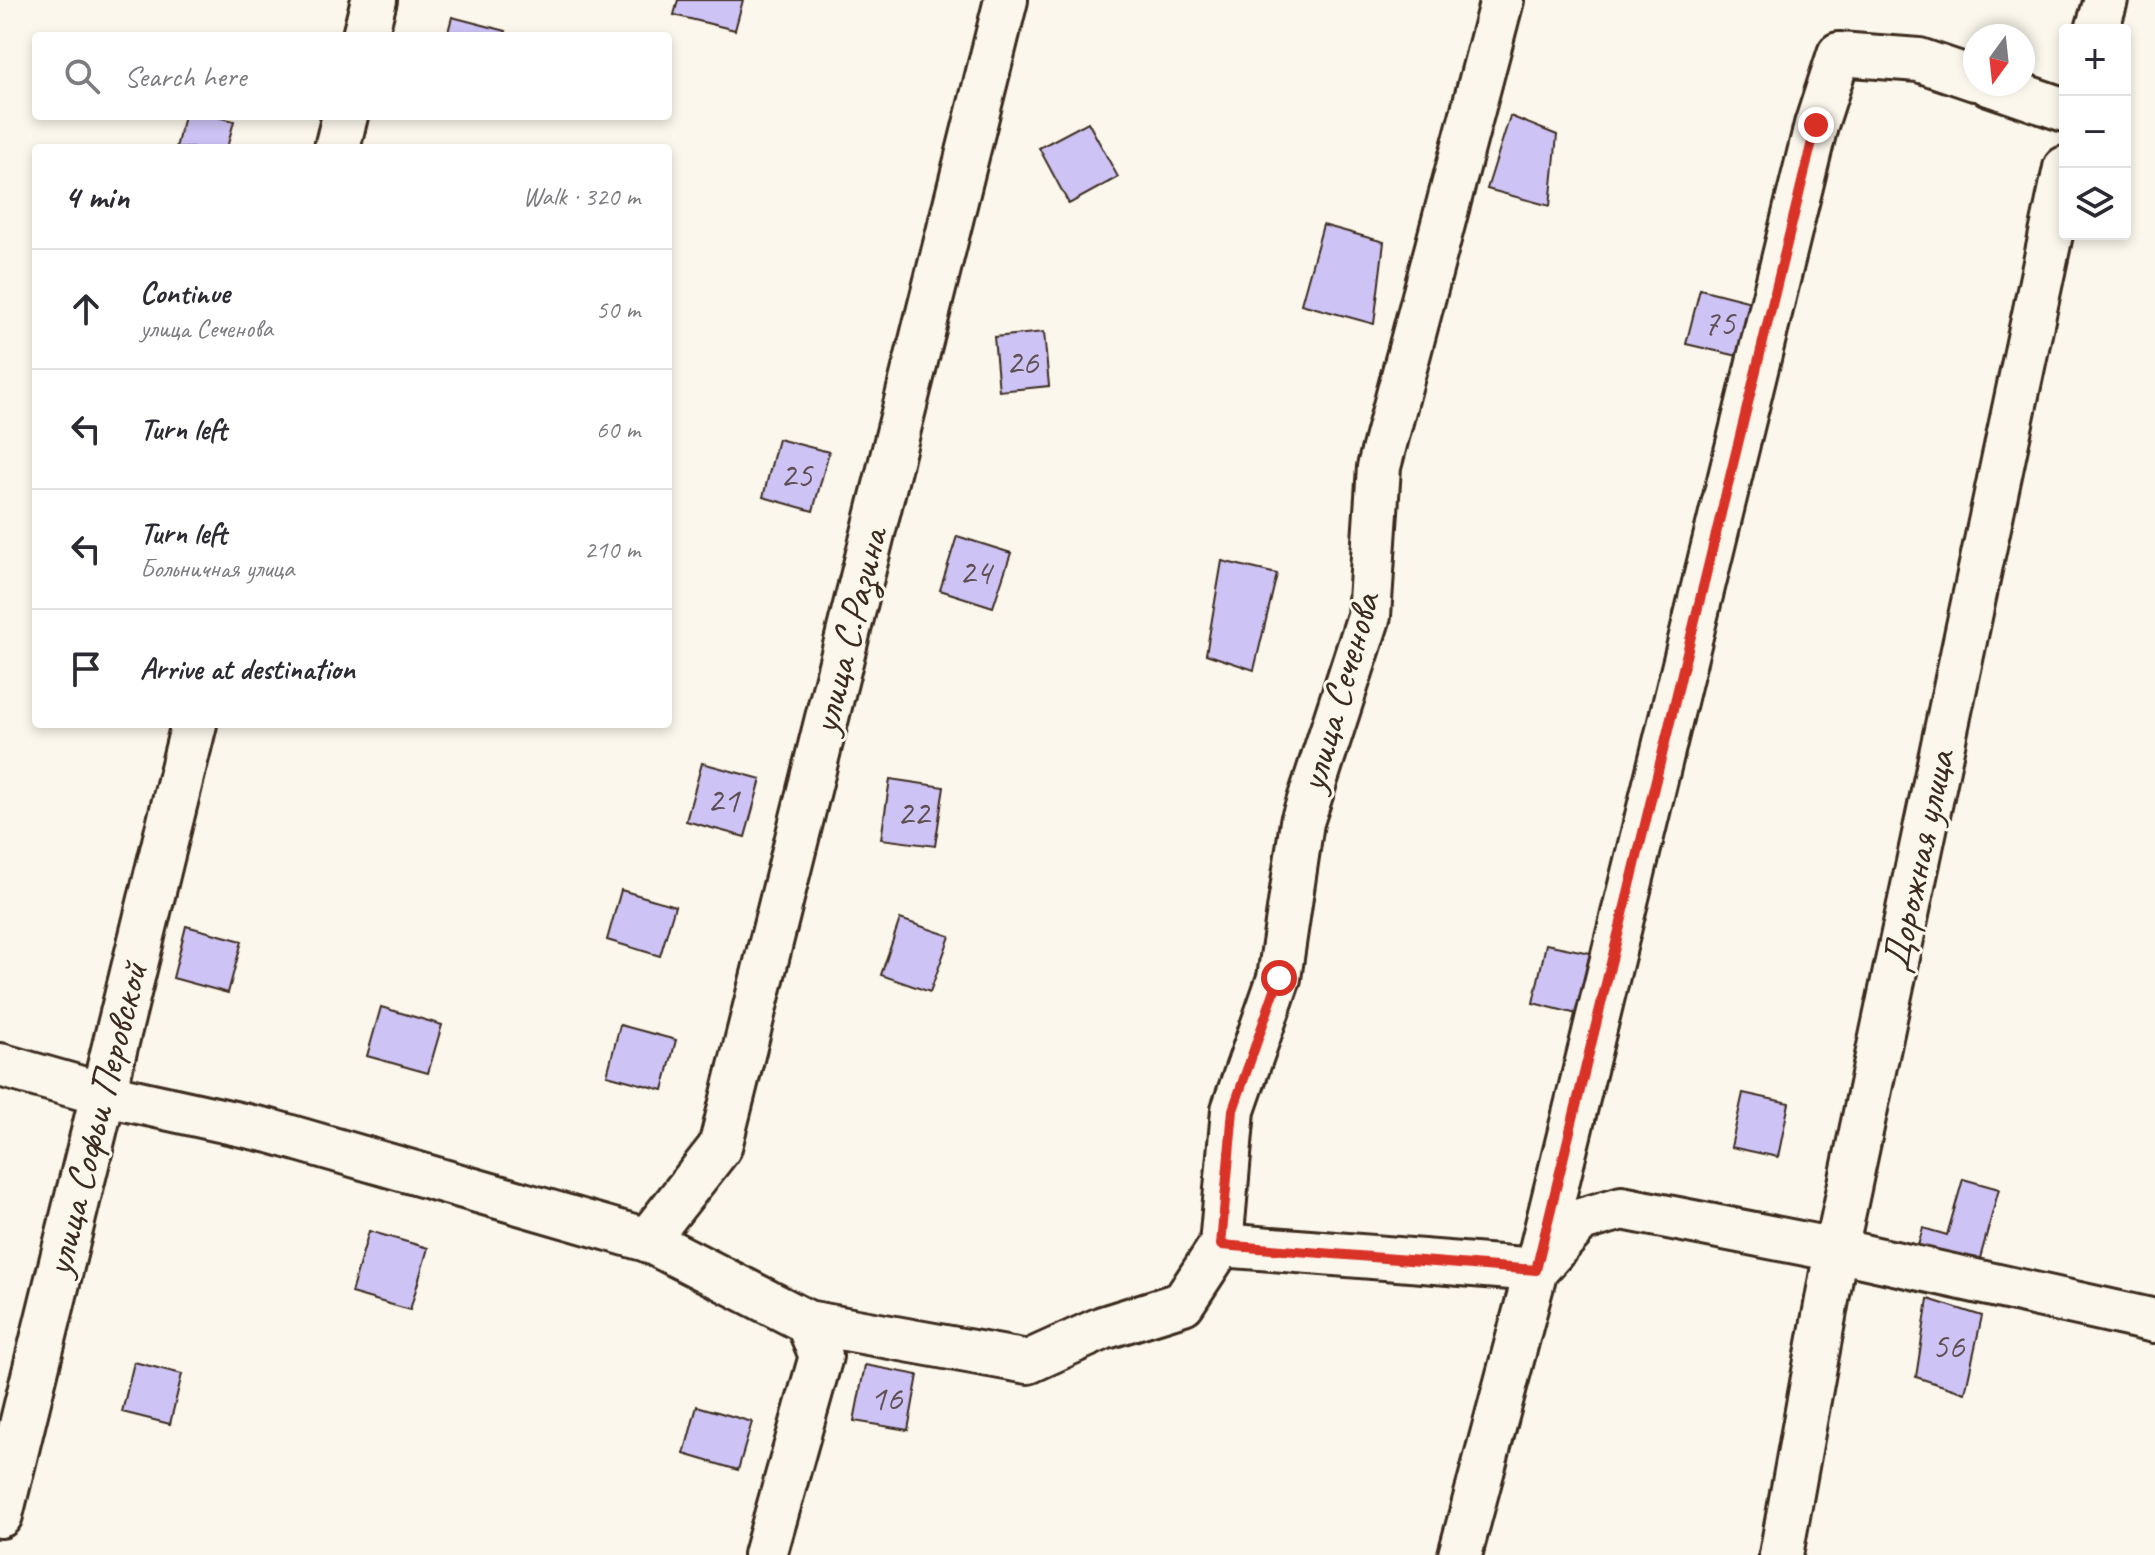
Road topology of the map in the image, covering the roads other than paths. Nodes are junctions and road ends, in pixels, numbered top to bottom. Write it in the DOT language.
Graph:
graph roads {
  1 [pos="374,0"];
  2 [pos="1502,0"];
  3 [pos="2106,0"];
  4 [pos="997,2"];
  5 [pos="2099,24"];
  6 [pos="366,32"];
  7 [pos="1963,75"];
  8 [pos="2024,96"];
  9 [pos="2059,108"];
  10 [pos="344,120"];
  11 [pos="338,144"];
  12 [pos="2059,196"];
  13 [pos="193,728"];
  14 [pos="0,1065"];
  15 [pos="102,1094"];
  16 [pos="647,1240"];
  17 [pos="1221,1245"];
  18 [pos="1836,1250"];
  19 [pos="1536,1270"];
  20 [pos="2155,1321"];
  21 [pos="807,1322"];
  22 [pos="0,1515"];
  23 [pos="765,1555"];
  24 [pos="1460,1555"];
  25 [pos="1781,1555"];
  1 -- 6 [label="main road"];
  2 -- 17 [label="street, улица Сеченова"];
  3 -- 5 [label="street"];
  4 -- 16 [label="street, улица С.Разина"];
  7 -- 19 [label="street"];
  8 -- 9 [label="street"];
  10 -- 11 [label="main road"];
  12 -- 18 [label="street, Дорожная улица"];
  13 -- 15 [label="main road, улица Софьи Перовской"];
  14 -- 15 [label="street"];
  15 -- 16 [label="street"];
  15 -- 22 [label="main road, улица Софьи Перовской"];
  16 -- 21 [label="street"];
  17 -- 19 [label="street"];
  17 -- 21 [label="street"];
  18 -- 19 [label="street"];
  18 -- 20 [label="street"];
  18 -- 25 [label="street, Дорожная улица"];
  19 -- 24 [label="street"];
  21 -- 23 [label="street"];
}
